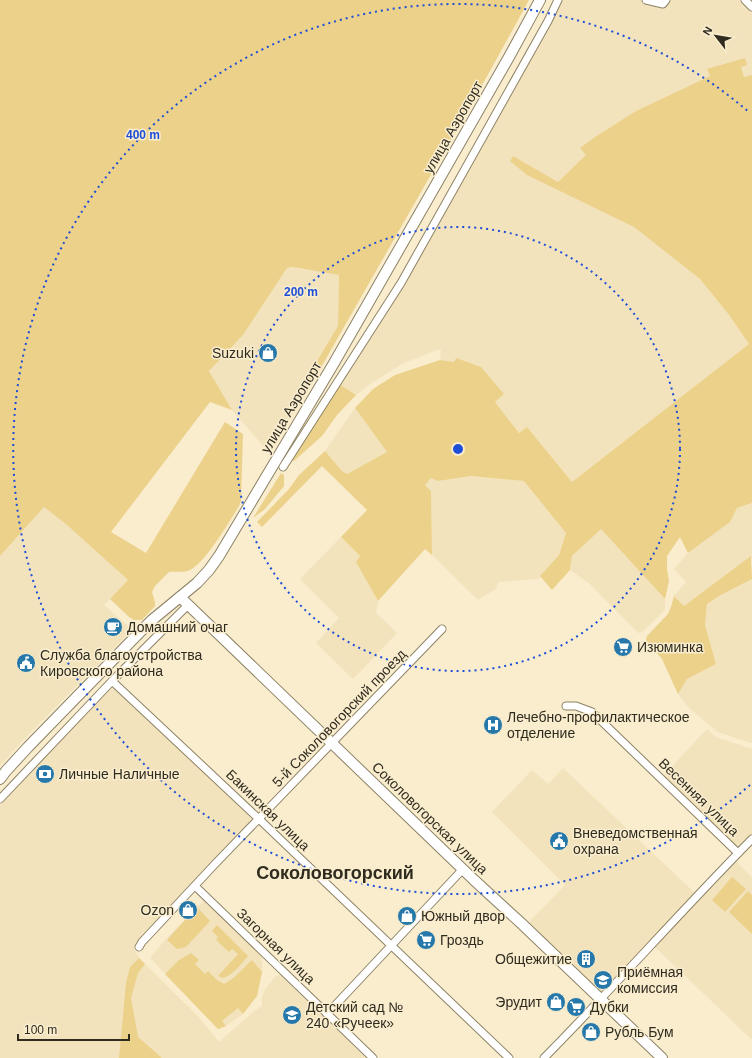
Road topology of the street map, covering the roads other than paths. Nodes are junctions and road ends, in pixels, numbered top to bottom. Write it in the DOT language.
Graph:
graph roads {
  1 [pos="540,0"];
  2 [pos="558,0"];
  3 [pos="646,0"];
  4 [pos="666,0"];
  5 [pos="745,0"];
  6 [pos="752,7"];
  7 [pos="283,467"];
  8 [pos="180,597"];
  9 [pos="188,605"];
  10 [pos="442,629"];
  11 [pos="112,681"];
  12 [pos="566,706"];
  13 [pos="332,743"];
  14 [pos="0,779"];
  15 [pos="0,799"];
  16 [pos="260,819"];
  17 [pos="752,839"];
  18 [pos="738,853"];
  19 [pos="463,869"];
  20 [pos="195,886"];
  21 [pos="392,945"];
  22 [pos="140,947"];
  23 [pos="600,999"];
  24 [pos="328,1014"];
  25 [pos="373,1058"];
  26 [pos="509,1058"];
  27 [pos="544,1058"];
  28 [pos="662,1058"];
  1 -- 8 [label="main road, улица Аэропорт"];
  2 -- 7 [label="street"];
  3 -- 4 [label="street"];
  5 -- 6 [label="street"];
  8 -- 9 [label="main road, Соколовогорская улица"];
  8 -- 14 [label="main road, улица Аэропорт"];
  9 -- 11 [label="street"];
  9 -- 13 [label="main road, Соколовогорская улица"];
  10 -- 13 [label="street, 5-й Соколовогорский проезд"];
  11 -- 15 [label="street"];
  11 -- 16 [label="street, Бакинская улица"];
  12 -- 18 [label="street, Весенняя улица"];
  13 -- 16 [label="street, 5-й Соколовогорский проезд"];
  13 -- 19 [label="main road, Соколовогорская улица"];
  16 -- 20 [label="street, 5-й Соколовогорский проезд"];
  16 -- 21 [label="street, Бакинская улица"];
  17 -- 18 [label="street"];
  18 -- 23 [label="street"];
  19 -- 21 [label="street"];
  19 -- 23 [label="main road, Соколовогорская улица"];
  20 -- 22 [label="street, 5-й Соколовогорский проезд"];
  20 -- 24 [label="street, Загорная улица"];
  21 -- 24 [label="street"];
  21 -- 26 [label="street, Бакинская улица"];
  23 -- 27 [label="street"];
  23 -- 28 [label="main road, Соколовогорская улица"];
  24 -- 25 [label="street, Загорная улица"];
}
